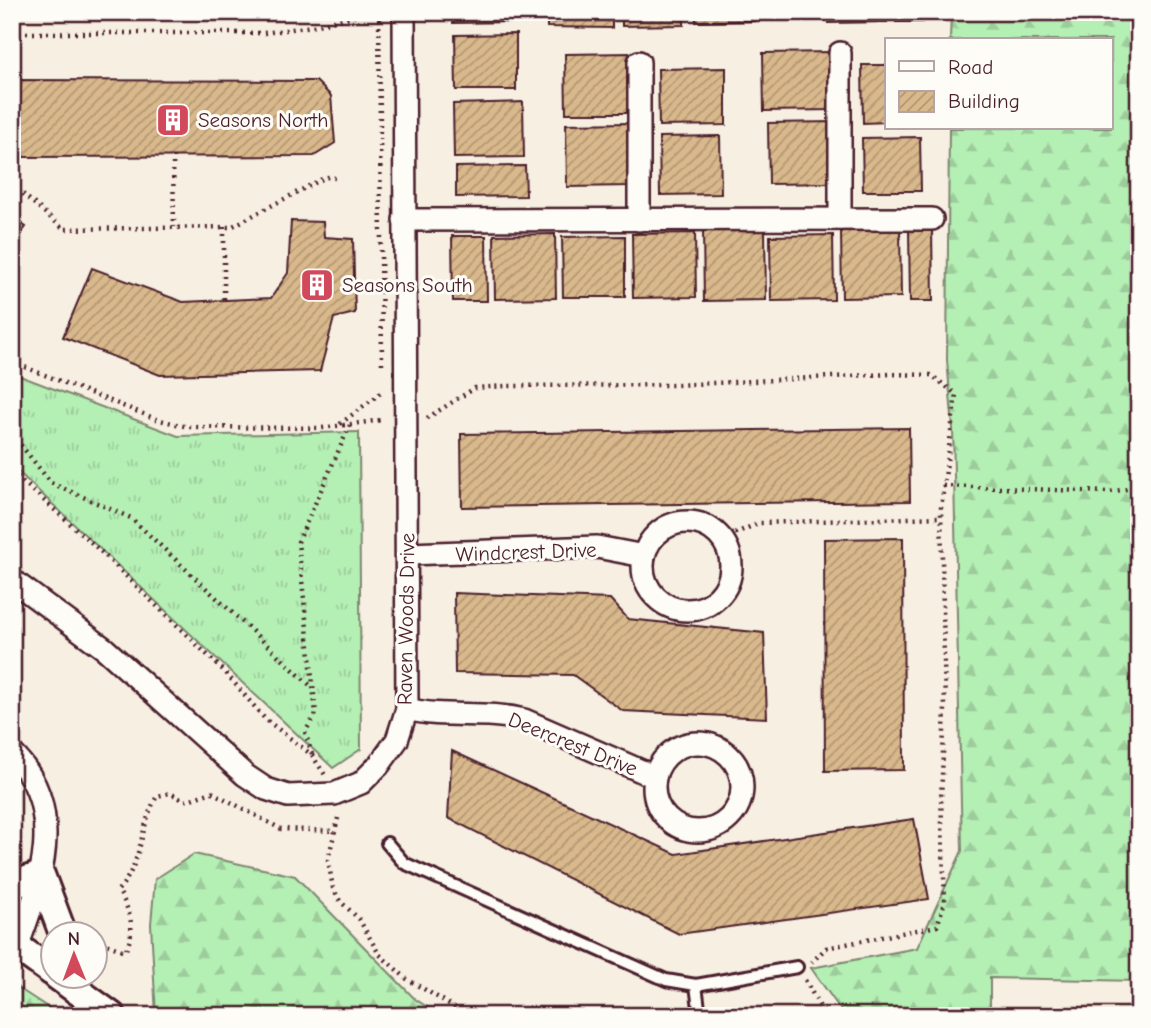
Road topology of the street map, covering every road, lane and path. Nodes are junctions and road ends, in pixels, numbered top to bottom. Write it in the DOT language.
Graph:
graph roads {
  1 [pos="369,12"];
  2 [pos="404,12"];
  3 [pos="12,33"];
  4 [pos="840,52"];
  5 [pos="639,62"];
  6 [pos="173,156"];
  7 [pos="335,178"];
  8 [pos="12,185"];
  9 [pos="840,219"];
  10 [pos="932,219"];
  11 [pos="404,220"];
  12 [pos="639,220"];
  13 [pos="174,227"];
  14 [pos="224,227"];
  15 [pos="224,300"];
  16 [pos="12,362"];
  17 [pos="382,391"];
  18 [pos="427,418"];
  19 [pos="382,420"];
  20 [pos="351,425"];
  21 [pos="336,427"];
  22 [pos="12,434"];
  23 [pos="12,472"];
  24 [pos="943,486"];
  25 [pos="1139,487"];
  26 [pos="941,517"];
  27 [pos="722,539"];
  28 [pos="408,554"];
  29 [pos="644,556"];
  30 [pos="12,580"];
  31 [pos="313,688"];
  32 [pos="407,709"];
  33 [pos="12,753"];
  34 [pos="312,755"];
  35 [pos="325,775"];
  36 [pos="655,777"];
  37 [pos="338,818"];
  38 [pos="335,831"];
  39 [pos="387,843"];
  40 [pos="41,876"];
  41 [pos="12,885"];
  42 [pos="58,920"];
  43 [pos="15,945"];
  44 [pos="108,945"];
  45 [pos="38,961"];
  46 [pos="797,967"];
  47 [pos="696,985"];
  48 [pos="79,990"];
  49 [pos="112,1016"];
  50 [pos="460,1016"];
  51 [pos="700,1016"];
  52 [pos="825,1016"];
  1 -- 3 [label="path"];
  2 -- 11 [label="street, Raven Woods Drive"];
  4 -- 9 [label="street"];
  5 -- 12 [label="street"];
  6 -- 13 [label="path"];
  7 -- 14 [label="path"];
  8 -- 13 [label="path"];
  9 -- 10 [label="street"];
  9 -- 12 [label="street"];
  11 -- 12 [label="street"];
  11 -- 28 [label="street, Raven Woods Drive"];
  13 -- 14 [label="path"];
  14 -- 15 [label="path"];
  16 -- 21 [label="path"];
  17 -- 21 [label="path"];
  18 -- 24 [label="path"];
  19 -- 20 [label="path"];
  20 -- 21 [label="path"];
  20 -- 31 [label="path"];
  22 -- 31 [label="path"];
  23 -- 34 [label="path"];
  24 -- 25 [label="path"];
  24 -- 26 [label="path"];
  26 -- 27 [label="path"];
  26 -- 52 [label="path"];
  27 -- 29 [label="street"];
  27 -- 29 [label="street"];
  28 -- 29 [label="street, Windcrest Drive"];
  28 -- 32 [label="street, Raven Woods Drive"];
  30 -- 32 [label="street, Raven Woods Drive"];
  31 -- 34 [label="path"];
  32 -- 36 [label="street, Deercrest Drive"];
  33 -- 40 [label="street"];
  34 -- 35 [label="path"];
  36 -- 36 [label="street"];
  37 -- 38 [label="path"];
  38 -- 44 [label="path"];
  38 -- 50 [label="path"];
  39 -- 47 [label="lane"];
  40 -- 41 [label="street"];
  40 -- 42 [label="street"];
  40 -- 43 [label="street"];
  43 -- 45 [label="street"];
  46 -- 47 [label="lane"];
  47 -- 51 [label="lane"];
  48 -- 49 [label="street"];
}
